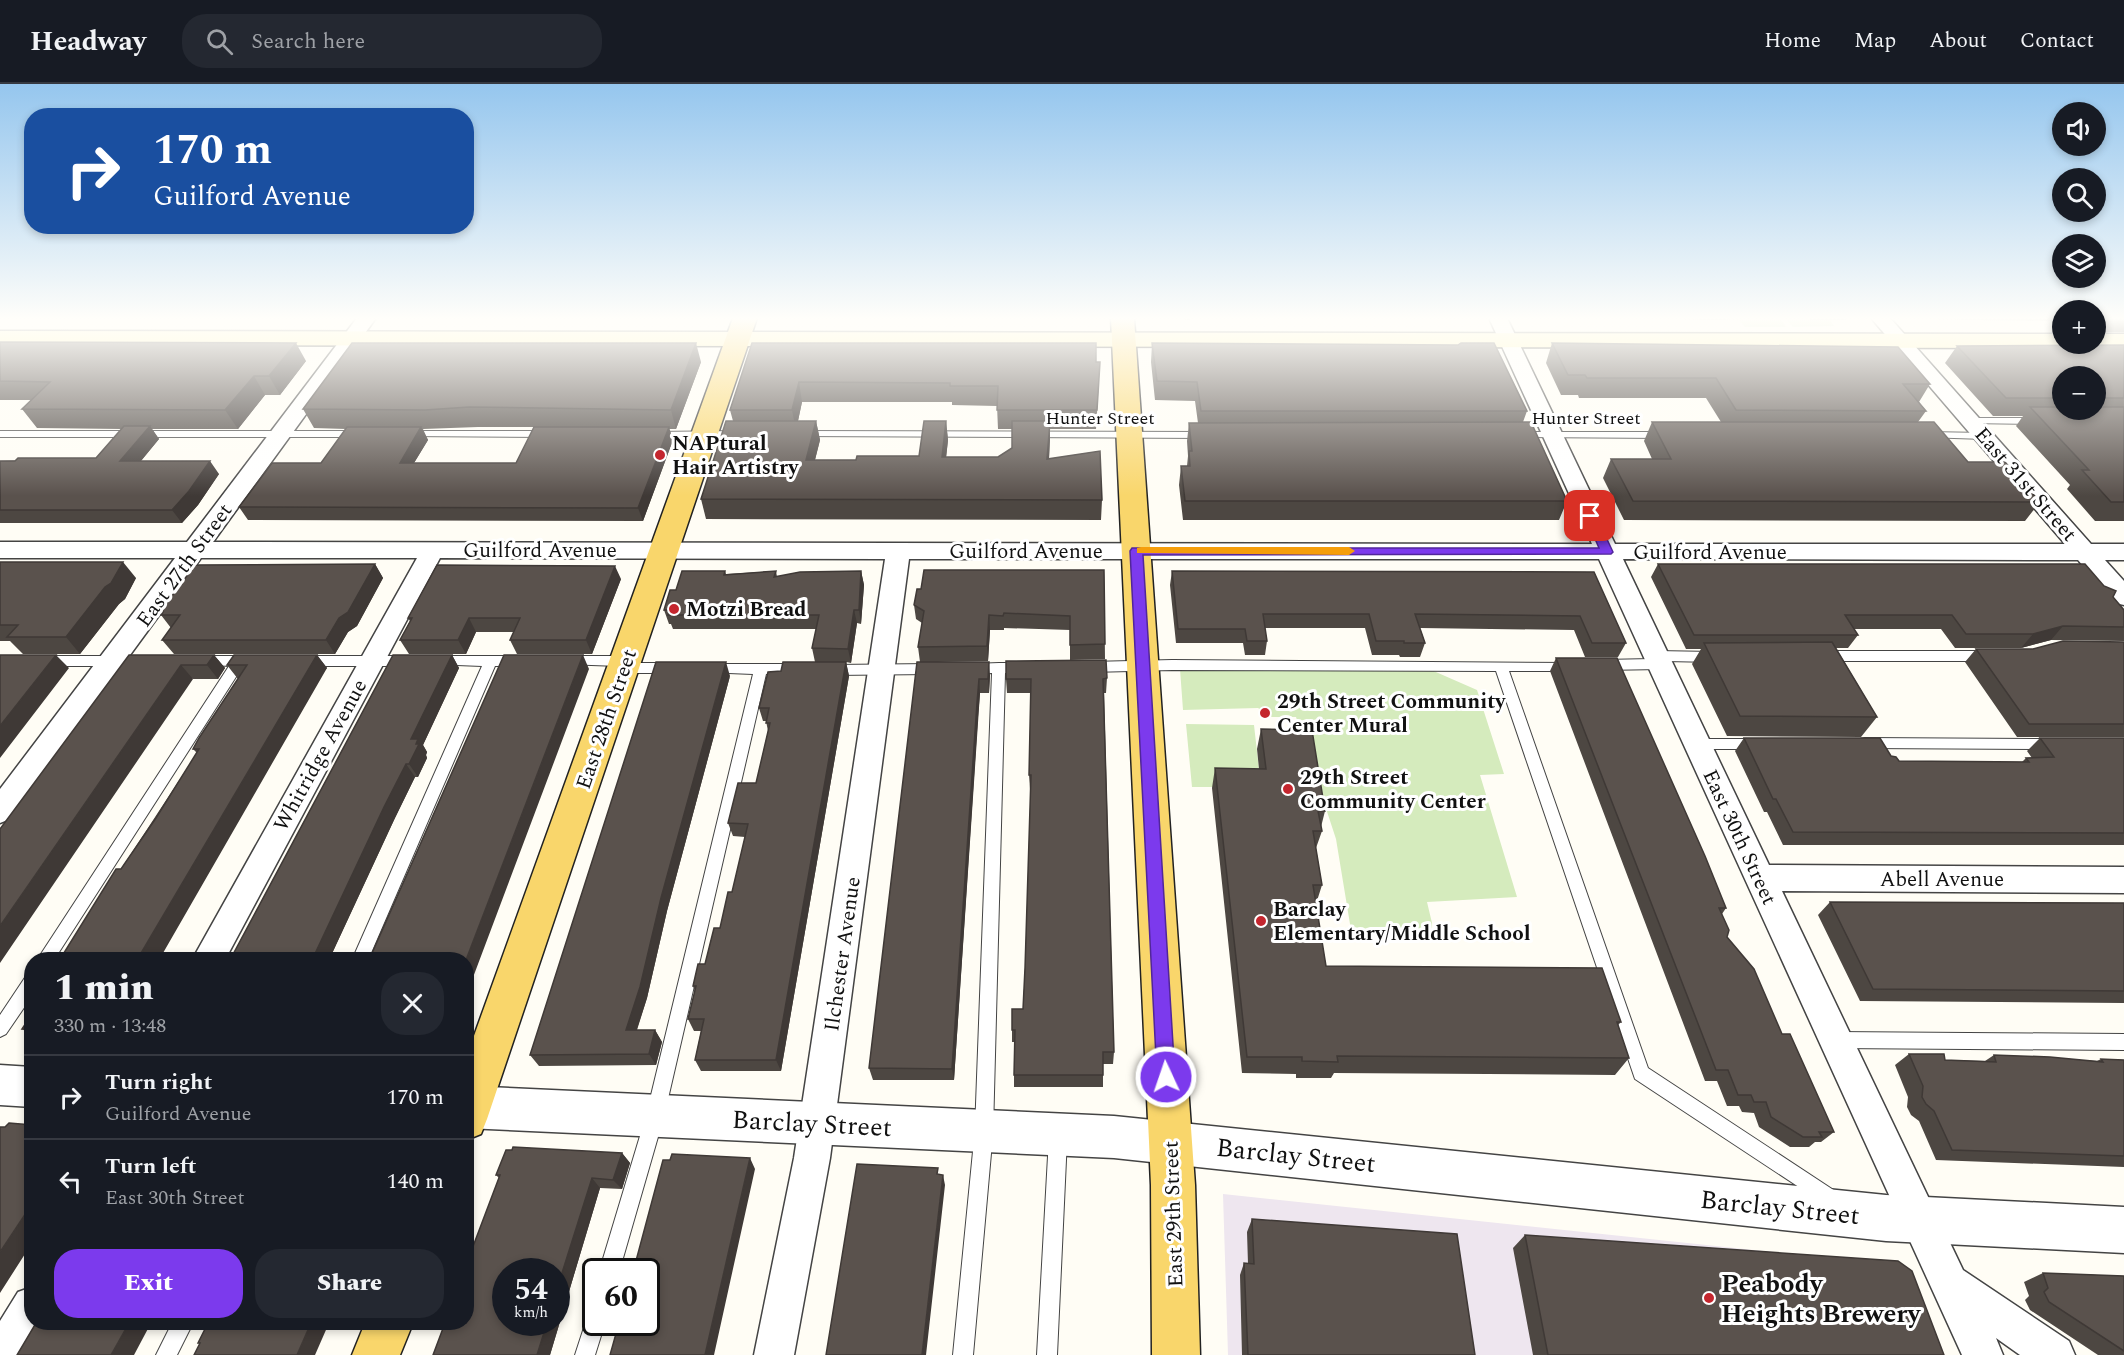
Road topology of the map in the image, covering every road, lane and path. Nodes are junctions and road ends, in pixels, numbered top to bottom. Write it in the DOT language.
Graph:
graph roads {
  1 [pos="323,377"];
  2 [pos="724,377"];
  3 [pos="1126,377"];
  4 [pos="1525,377"];
  5 [pos="1933,377"];
  6 [pos="2052,421"];
  7 [pos="1978,428"];
  8 [pos="0,434"];
  9 [pos="281,434"];
  10 [pos="367,434"];
  11 [pos="403,434"];
  12 [pos="558,434"];
  13 [pos="752,434"];
  14 [pos="642,435"];
  15 [pos="705,435"];
  16 [pos="787,435"];
  17 [pos="1129,435"];
  18 [pos="1212,435"];
  19 [pos="1505,435"];
  20 [pos="1552,435"];
  21 [pos="1671,435"];
  22 [pos="1909,435"];
  23 [pos="0,550"];
  24 [pos="194,550"];
  25 [pos="433,550"];
  26 [pos="664,550"];
  27 [pos="898,550"];
  28 [pos="1136,551"];
  29 [pos="1607,552"];
  30 [pos="2085,552"];
  31 [pos="2124,552"];
  32 [pos="2124,597"];
  33 [pos="1812,656"];
  34 [pos="2000,656"];
  35 [pos="1724,657"];
  36 [pos="1659,660"];
  37 [pos="34,661"];
  38 [pos="119,661"];
  39 [pos="194,661"];
  40 [pos="239,661"];
  41 [pos="261,661"];
  42 [pos="295,661"];
  43 [pos="372,661"];
  44 [pos="491,661"];
  45 [pos="536,661"];
  46 [pos="559,661"];
  47 [pos="625,664"];
  48 [pos="1142,666"];
  49 [pos="1502,666"];
  50 [pos="1080,667"];
  51 [pos="999,668"];
  52 [pos="1034,668"];
  53 [pos="761,669"];
  54 [pos="882,670"];
  55 [pos="1697,744"];
  56 [pos="1770,744"];
  57 [pos="1851,744"];
  58 [pos="2069,744"];
  59 [pos="0,811"];
  60 [pos="1759,878"];
  61 [pos="2124,880"];
  62 [pos="50,952"];
  63 [pos="212,952"];
  64 [pos="364,952"];
  65 [pos="24,993"];
  66 [pos="0,1029"];
  67 [pos="1835,1040"];
  68 [pos="2124,1042"];
  69 [pos="474,1094"];
  70 [pos="474,1111"];
  71 [pos="655,1116"];
  72 [pos="817,1123"];
  73 [pos="984,1131"];
  74 [pos="1059,1134"];
  75 [pos="1170,1142"];
  76 [pos="1856,1215"];
  77 [pos="1921,1221"];
  78 [pos="2124,1230"];
  79 [pos="613,1258"];
  80 [pos="1950,1284"];
  81 [pos="24,1319"];
  82 [pos="179,1330"];
  83 [pos="385,1330"];
  84 [pos="591,1336"];
  85 [pos="2,1355"];
  86 [pos="166,1355"];
  87 [pos="376,1355"];
  88 [pos="585,1355"];
  89 [pos="774,1355"];
  90 [pos="963,1355"];
  91 [pos="1047,1355"];
  92 [pos="1176,1355"];
  93 [pos="1983,1355"];
  94 [pos="2055,1355"];
  1 -- 9 [label="street, East 27th Street"];
  2 -- 15 [label="main road, East 28th Street"];
  3 -- 17 [label="main road, East 29th Street"];
  4 -- 20 [label="street, East 30th Street"];
  5 -- 7 [label="street, East 31st Street"];
  6 -- 7 [label="lane"];
  7 -- 22 [label="lane"];
  7 -- 30 [label="street, East 31st Street"];
  8 -- 9 [label="lane"];
  9 -- 10 [label="lane"];
  9 -- 24 [label="street, East 27th Street"];
  11 -- 12 [label="lane"];
  13 -- 15 [label="lane"];
  14 -- 15 [label="lane"];
  15 -- 26 [label="main road, East 28th Street"];
  16 -- 17 [label="lane, Hunter Street"];
  17 -- 18 [label="lane, Hunter Street"];
  17 -- 28 [label="main road, East 29th Street"];
  19 -- 20 [label="lane, Hunter Street"];
  20 -- 21 [label="lane, Hunter Street"];
  20 -- 29 [label="street, East 30th Street"];
  23 -- 24 [label="street, Guilford Avenue"];
  24 -- 25 [label="street, Guilford Avenue"];
  24 -- 38 [label="street, East 27th Street"];
  25 -- 26 [label="street, Guilford Avenue"];
  25 -- 43 [label="street, Whitridge Avenue"];
  26 -- 27 [label="street, Guilford Avenue"];
  26 -- 47 [label="main road, East 28th Street"];
  27 -- 28 [label="street, Guilford Avenue"];
  27 -- 54 [label="street, Ilchester Avenue"];
  28 -- 29 [label="street, Guilford Avenue"];
  28 -- 48 [label="main road, East 29th Street"];
  29 -- 30 [label="street, Guilford Avenue"];
  29 -- 36 [label="street, East 30th Street"];
  30 -- 31 [label="street, Guilford Avenue"];
  30 -- 32 [label="street, East 31st Street"];
  33 -- 34 [label="lane"];
  35 -- 36 [label="lane"];
  36 -- 49 [label="lane"];
  36 -- 55 [label="street, East 30th Street"];
  37 -- 38 [label="lane"];
  38 -- 59 [label="street, East 27th Street"];
  39 -- 40 [label="lane"];
  40 -- 41 [label="lane"];
  40 -- 62 [label="lane"];
  42 -- 43 [label="lane"];
  43 -- 44 [label="lane"];
  43 -- 63 [label="street, Whitridge Avenue"];
  44 -- 45 [label="lane"];
  44 -- 64 [label="lane"];
  46 -- 47 [label="lane"];
  47 -- 53 [label="lane"];
  47 -- 69 [label="main road, East 28th Street"];
  48 -- 49 [label="lane"];
  48 -- 50 [label="lane"];
  48 -- 75 [label="main road, East 29th Street"];
  49 -- 76 [label="lane"];
  51 -- 52 [label="lane"];
  51 -- 54 [label="lane"];
  51 -- 73 [label="lane"];
  53 -- 54 [label="lane"];
  53 -- 71 [label="lane"];
  54 -- 72 [label="street, Ilchester Avenue"];
  55 -- 56 [label="lane"];
  55 -- 60 [label="street, East 30th Street"];
  57 -- 58 [label="lane"];
  60 -- 61 [label="street, Abell Avenue"];
  60 -- 67 [label="street, East 30th Street"];
  65 -- 66 [label="lane"];
  67 -- 68 [label="lane"];
  67 -- 77 [label="street, East 30th Street"];
  70 -- 71 [label="street, Barclay Street"];
  71 -- 72 [label="street, Barclay Street"];
  71 -- 79 [label="lane"];
  72 -- 73 [label="street, Barclay Street"];
  72 -- 89 [label="street, Ilchester Avenue"];
  73 -- 74 [label="street, Barclay Street"];
  73 -- 90 [label="lane"];
  74 -- 75 [label="street, Barclay Street"];
  74 -- 91 [label="lane"];
  75 -- 76 [label="street, Barclay Street"];
  75 -- 92 [label="main road, East 29th Street"];
  76 -- 77 [label="street, Barclay Street"];
  77 -- 78 [label="street, Barclay Street"];
  77 -- 80 [label="street, East 30th Street"];
  80 -- 93 [label="street, East 30th Street"];
  80 -- 94 [label="street"];
  81 -- 85 [label="street"];
  82 -- 86 [label="lane"];
  83 -- 87 [label="main road"];
  84 -- 88 [label="lane"];
}
